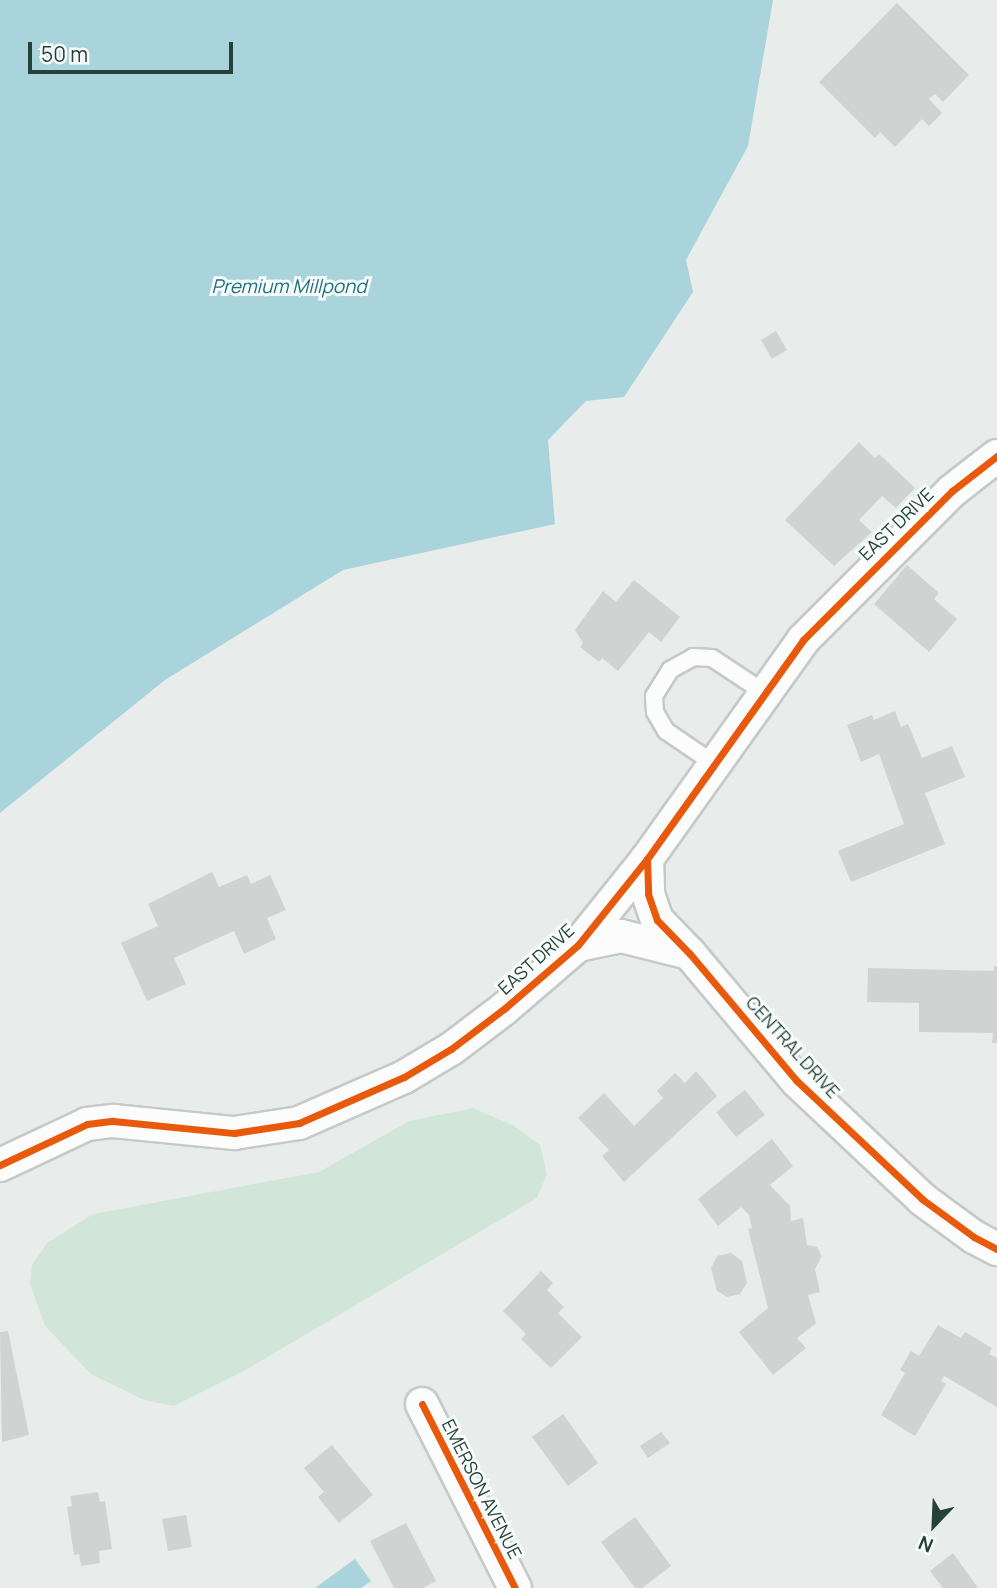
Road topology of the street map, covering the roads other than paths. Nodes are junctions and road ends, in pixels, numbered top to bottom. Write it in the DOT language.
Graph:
graph roads {
  1 [pos="997,456"];
  2 [pos="765,693"];
  3 [pos="713,763"];
  4 [pos="647,859"];
  5 [pos="578,945"];
  6 [pos="690,954"];
  7 [pos="0,1166"];
  8 [pos="997,1249"];
  9 [pos="422,1405"];
  10 [pos="515,1588"];
  1 -- 2 [label="street, EAST DRIVE"];
  2 -- 3 [label="street, EAST DRIVE"];
  2 -- 3 [label="lane"];
  3 -- 4 [label="street, EAST DRIVE"];
  4 -- 5 [label="street, EAST DRIVE"];
  4 -- 6 [label="street, CENTRAL DRIVE"];
  5 -- 6 [label="street"];
  5 -- 7 [label="street, EAST DRIVE"];
  6 -- 8 [label="street, CENTRAL DRIVE"];
  9 -- 10 [label="street, EMERSON AVENUE"];
}
